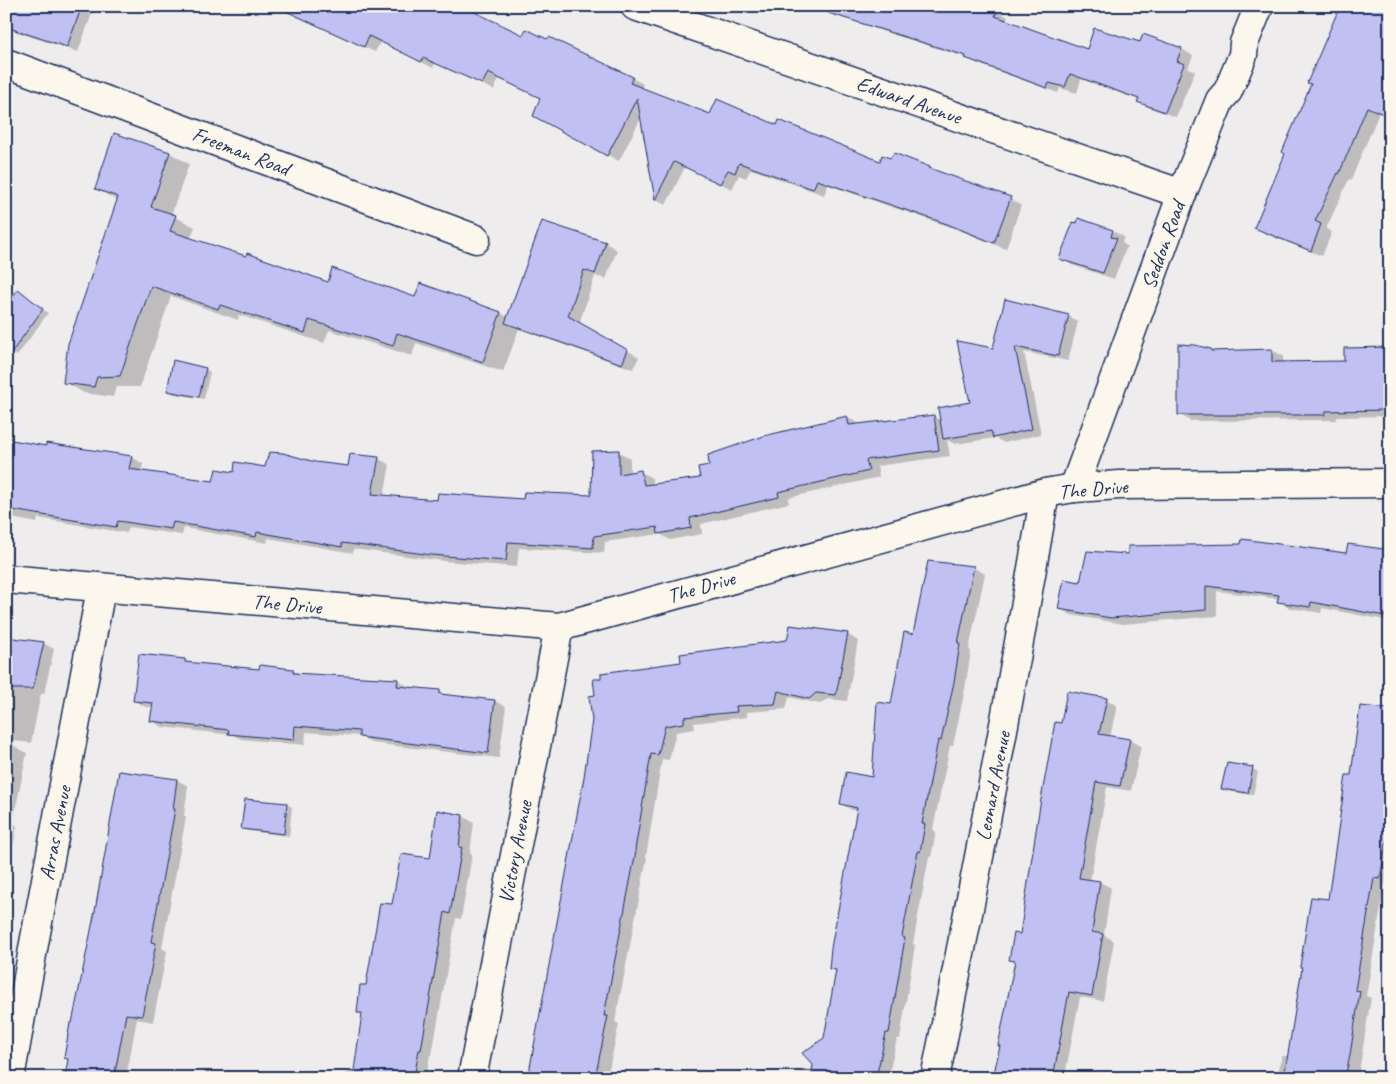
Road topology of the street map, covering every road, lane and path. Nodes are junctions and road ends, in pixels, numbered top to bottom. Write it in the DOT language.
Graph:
graph roads {
  1 [pos="636,6"];
  2 [pos="1259,6"];
  3 [pos="6,63"];
  4 [pos="1182,194"];
  5 [pos="476,239"];
  6 [pos="1390,483"];
  7 [pos="1074,488"];
  8 [pos="1045,493"];
  9 [pos="6,579"];
  10 [pos="101,589"];
  11 [pos="559,627"];
  12 [pos="10,1078"];
  13 [pos="472,1078"];
  14 [pos="935,1078"];
  1 -- 4 [label="street, Edward Avenue"];
  2 -- 4 [label="street, Seddon Road"];
  3 -- 5 [label="street, Freeman Road"];
  4 -- 7 [label="street, Seddon Road"];
  6 -- 7 [label="street, The Drive"];
  7 -- 8 [label="street, The Drive"];
  8 -- 11 [label="street, The Drive"];
  8 -- 14 [label="street, Leonard Avenue"];
  9 -- 10 [label="street, The Drive"];
  10 -- 11 [label="street, The Drive"];
  10 -- 12 [label="street, Arras Avenue"];
  11 -- 13 [label="street, Victory Avenue"];
}
